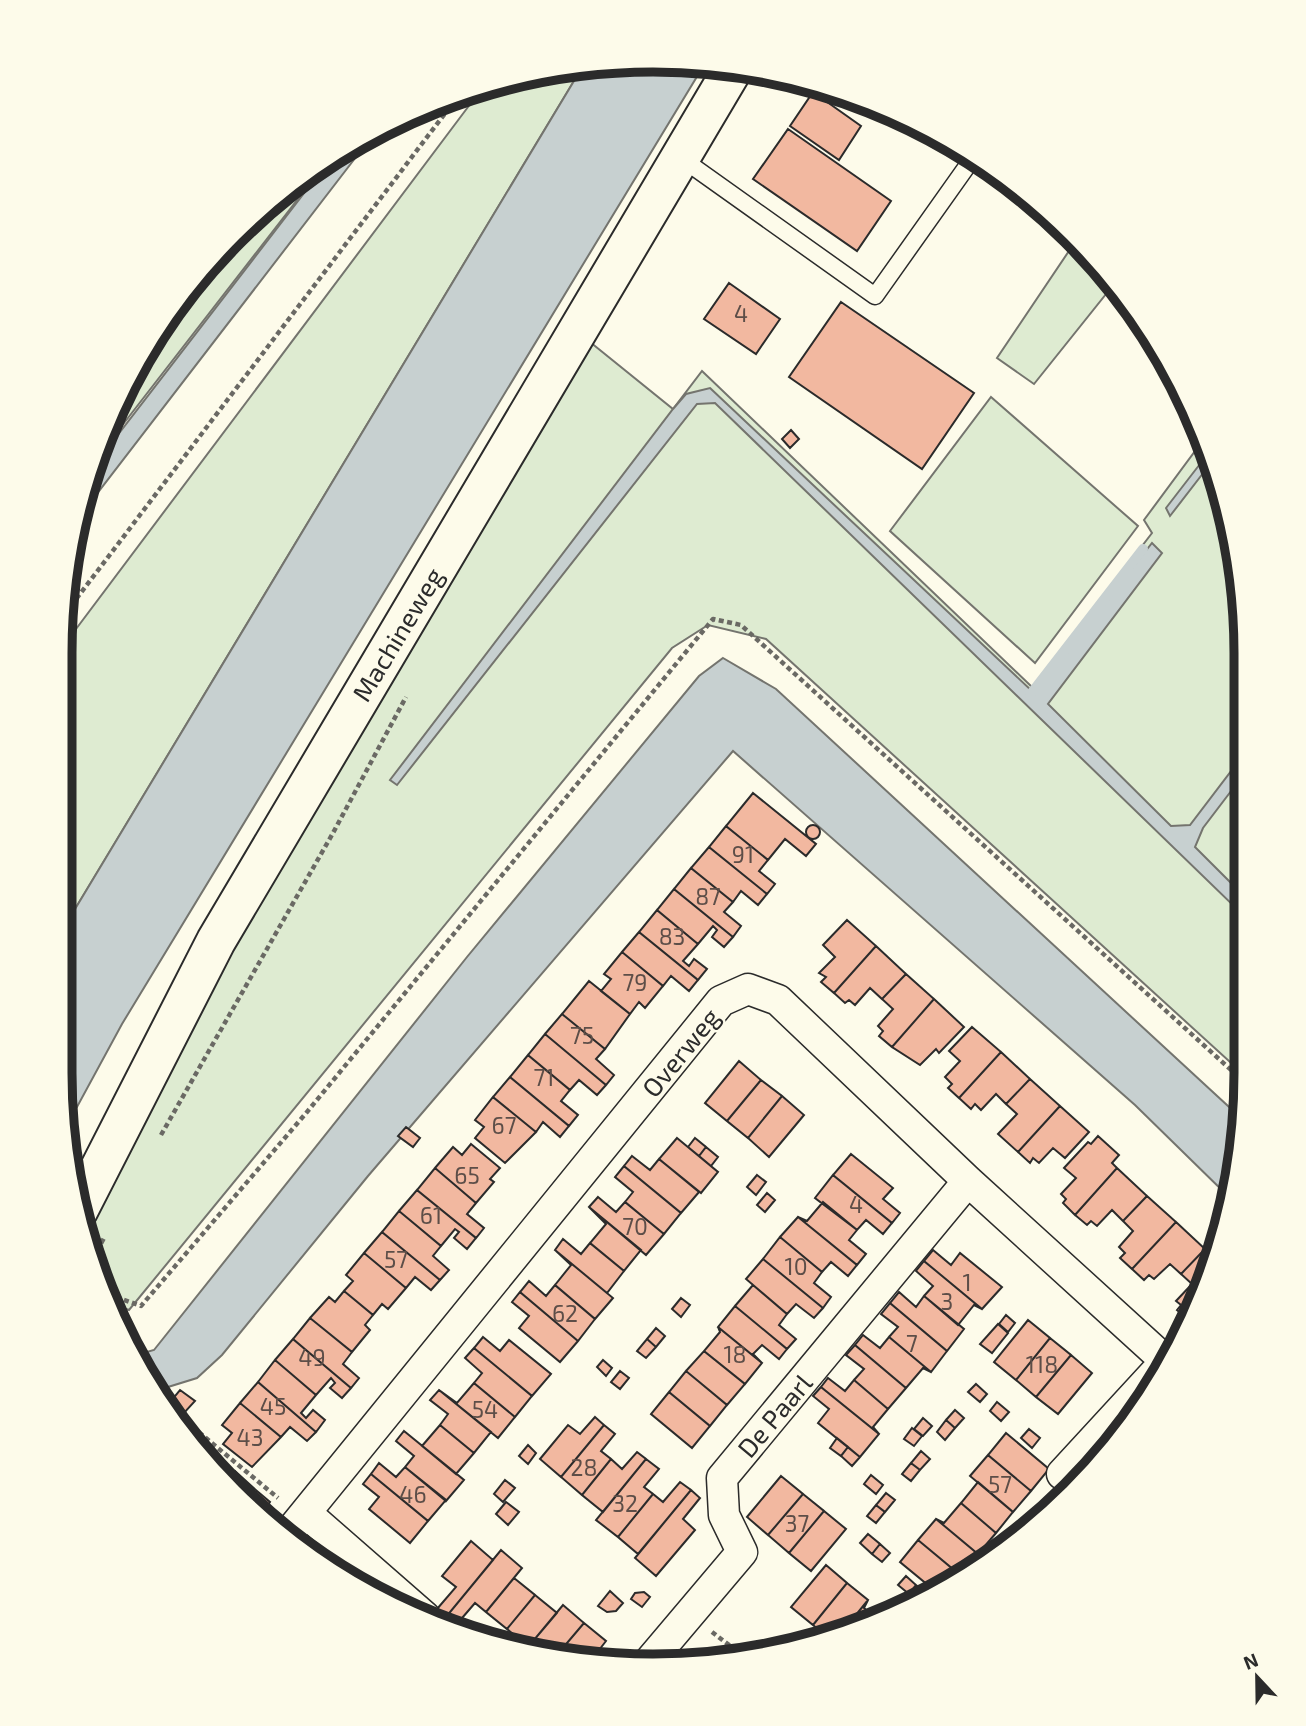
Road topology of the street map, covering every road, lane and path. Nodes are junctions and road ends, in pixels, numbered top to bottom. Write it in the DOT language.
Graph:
graph roads {
  1 [pos="729,77"];
  2 [pos="446,110"];
  3 [pos="681,158"];
  4 [pos="968,165"];
  5 [pos="74,601"];
  6 [pos="409,691"];
  7 [pos="1234,1073"];
  8 [pos="159,1139"];
  9 [pos="968,1181"];
  10 [pos="92,1223"];
  11 [pos="117,1297"];
  12 [pos="1160,1356"];
  13 [pos="1135,1398"];
  14 [pos="192,1427"];
  15 [pos="1062,1474"];
  16 [pos="1060,1487"];
  17 [pos="299,1521"];
  18 [pos="392,1592"];
  19 [pos="656,1654"];
  1 -- 3 [label="street, Machineweg"];
  2 -- 5 [label="path"];
  3 -- 4 [label="lane"];
  3 -- 10 [label="street, Machineweg"];
  6 -- 8 [label="path, Machineweg"];
  7 -- 11 [label="path"];
  9 -- 12 [label="street, Overweg"];
  9 -- 17 [label="street, Overweg"];
  9 -- 19 [label="street, De Paarl"];
  13 -- 15 [label="street"];
  14 -- 17 [label="path"];
  15 -- 16 [label="path"];
  17 -- 18 [label="street"];
}
